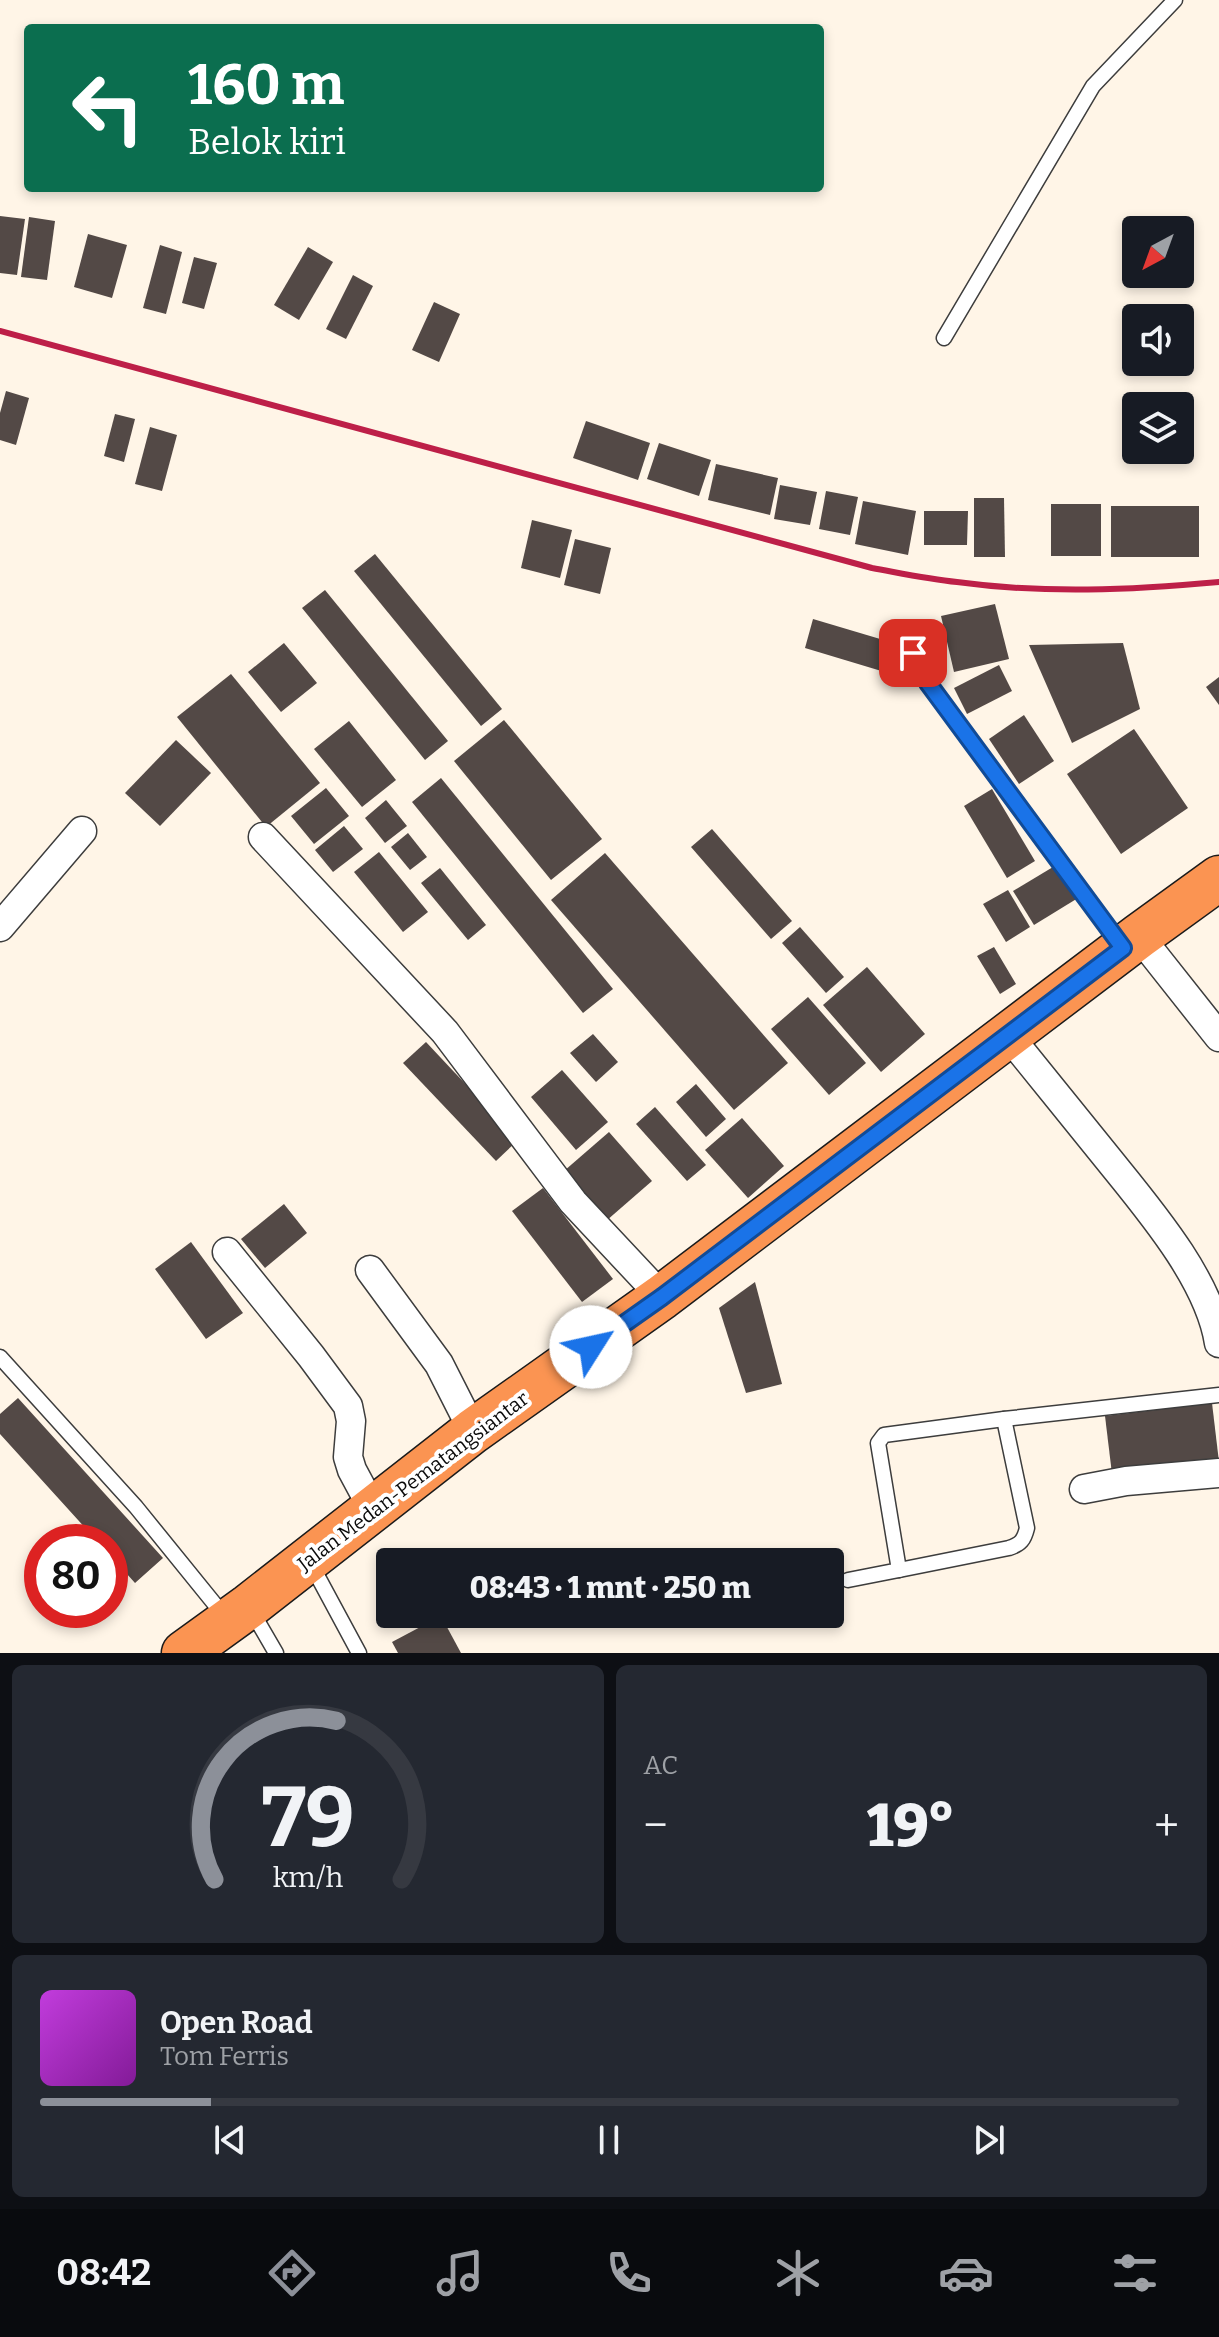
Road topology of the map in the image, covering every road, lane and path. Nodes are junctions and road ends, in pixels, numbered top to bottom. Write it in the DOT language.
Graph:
graph roads {
  1 [pos="1175,0"];
  2 [pos="944,338"];
  3 [pos="913,653"];
  4 [pos="82,831"];
  5 [pos="263,837"];
  6 [pos="1219,878"];
  7 [pos="0,927"];
  8 [pos="1131,942"];
  9 [pos="1008,1035"];
  10 [pos="1219,1037"];
  11 [pos="227,1252"];
  12 [pos="370,1270"];
  13 [pos="662,1297"];
  14 [pos="1219,1343"];
  15 [pos="0,1357"];
  16 [pos="1219,1395"];
  17 [pos="1004,1419"];
  18 [pos="473,1431"];
  19 [pos="1219,1473"];
  20 [pos="1084,1489"];
  21 [pos="374,1511"];
  22 [pos="309,1560"];
  23 [pos="899,1570"];
  24 [pos="848,1580"];
  25 [pos="239,1614"];
  26 [pos="184,1653"];
  27 [pos="276,1653"];
  28 [pos="359,1653"];
  1 -- 2 [label="lane"];
  3 -- 8 [label="lane"];
  4 -- 7 [label="street"];
  5 -- 13 [label="street"];
  6 -- 8 [label="highway, Jalan Medan-Pematangsiantar"];
  8 -- 9 [label="highway, Jalan Medan-Pematangsiantar"];
  8 -- 10 [label="street"];
  9 -- 13 [label="highway, Jalan Medan-Pematangsiantar"];
  9 -- 14 [label="street"];
  11 -- 21 [label="street"];
  12 -- 18 [label="street"];
  13 -- 18 [label="highway, Jalan Medan-Pematangsiantar"];
  15 -- 25 [label="lane"];
  16 -- 17 [label="lane"];
  17 -- 23 [label="lane"];
  17 -- 23 [label="lane"];
  18 -- 21 [label="highway, Jalan Medan-Pematangsiantar"];
  19 -- 20 [label="street"];
  21 -- 22 [label="highway, Jalan Medan-Pematangsiantar"];
  22 -- 25 [label="highway, Jalan Medan-Pematangsiantar"];
  22 -- 28 [label="lane"];
  23 -- 24 [label="lane"];
  25 -- 26 [label="highway, Jalan Medan-Pematangsiantar"];
  25 -- 27 [label="lane"];
}
